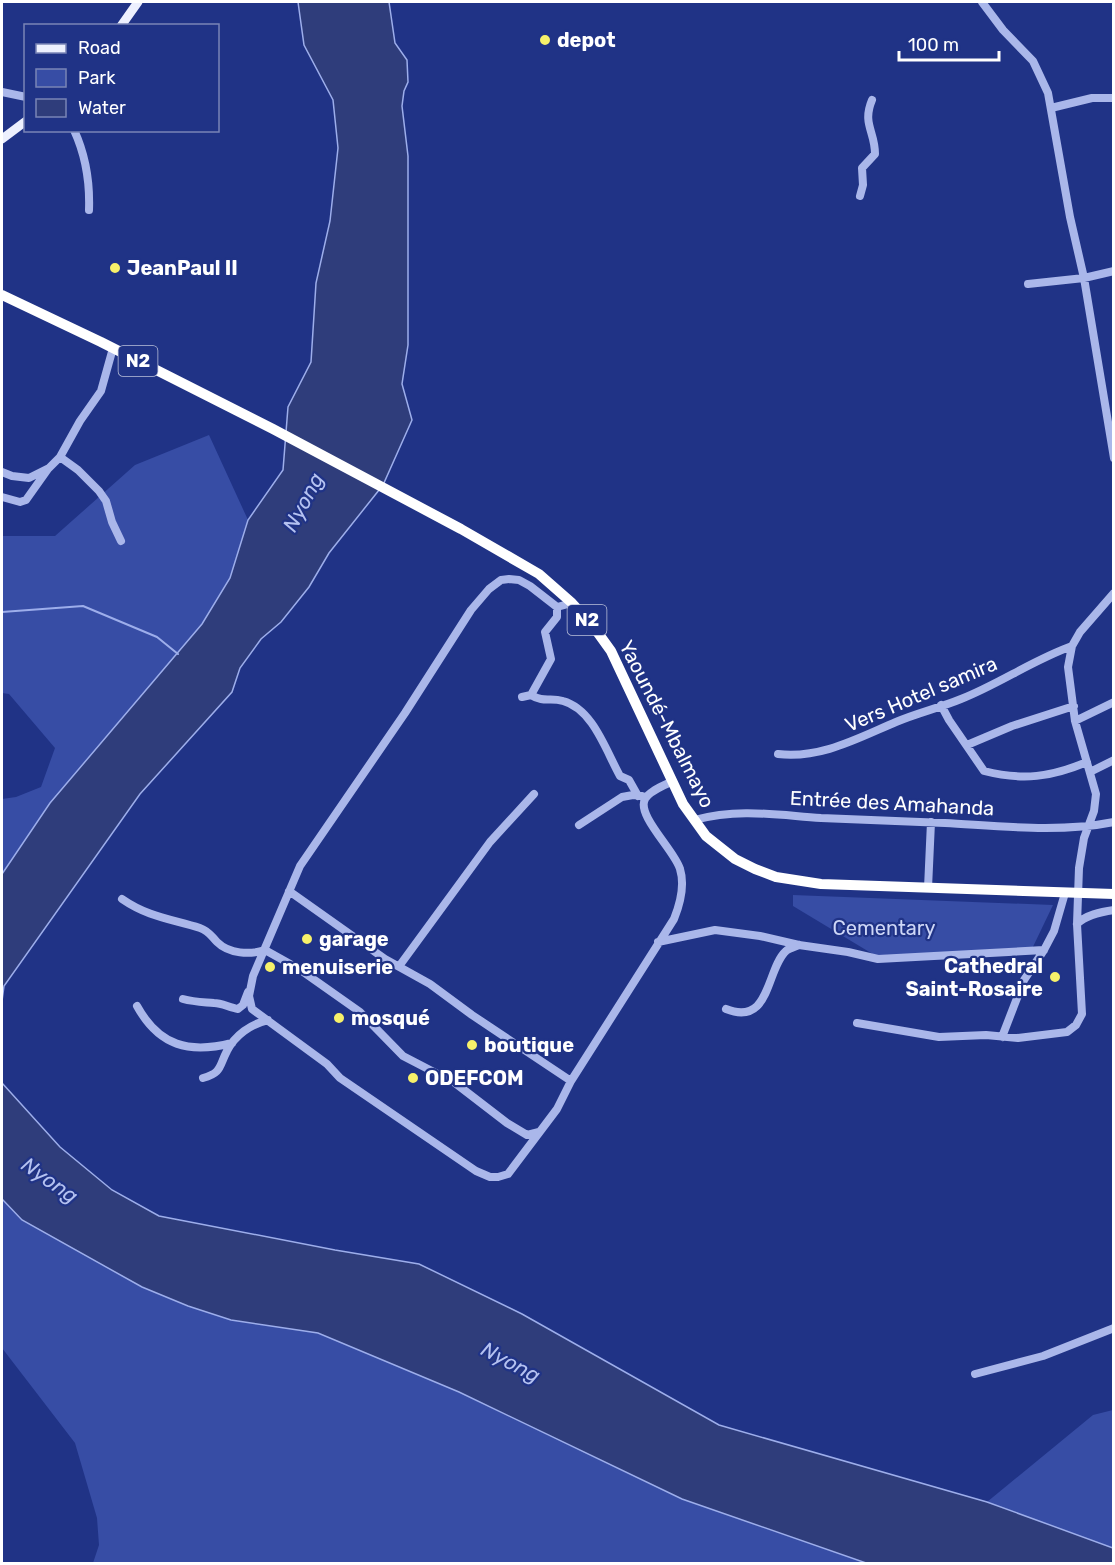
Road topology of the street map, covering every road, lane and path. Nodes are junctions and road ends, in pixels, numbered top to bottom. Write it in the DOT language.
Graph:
graph roads {
  1 [pos="138,2"];
  2 [pos="982,2"];
  3 [pos="122,24"];
  4 [pos="2,92"];
  5 [pos="24,97"];
  6 [pos="1113,98"];
  7 [pos="872,100"];
  8 [pos="1051,108"];
  9 [pos="24,122"];
  10 [pos="75,132"];
  11 [pos="2,139"];
  12 [pos="860,196"];
  13 [pos="89,210"];
  14 [pos="1113,271"];
  15 [pos="1084,278"];
  16 [pos="1028,284"];
  17 [pos="2,295"];
  18 [pos="113,348"];
  19 [pos="60,458"];
  20 [pos="1113,458"];
  21 [pos="49,468"];
  22 [pos="2,472"];
  23 [pos="2,497"];
  24 [pos="121,541"];
  25 [pos="1113,595"];
  26 [pos="572,603"];
  27 [pos="557,607"];
  28 [pos="1072,646"];
  29 [pos="531,695"];
  30 [pos="522,697"];
  31 [pos="1113,702"];
  32 [pos="941,705"];
  33 [pos="1074,706"];
  34 [pos="1076,721"];
  35 [pos="967,745"];
  36 [pos="778,754"];
  37 [pos="1113,760"];
  38 [pos="1087,762"];
  39 [pos="1090,772"];
  40 [pos="672,781"];
  41 [pos="534,794"];
  42 [pos="643,796"];
  43 [pos="694,820"];
  44 [pos="931,822"];
  45 [pos="1113,822"];
  46 [pos="579,825"];
  47 [pos="1089,827"];
  48 [pos="928,888"];
  49 [pos="289,891"];
  50 [pos="1065,893"];
  51 [pos="1079,893"];
  52 [pos="1113,894"];
  53 [pos="122,899"];
  54 [pos="1113,910"];
  55 [pos="1077,924"];
  56 [pos="658,942"];
  57 [pos="799,945"];
  58 [pos="265,950"];
  59 [pos="1044,950"];
  60 [pos="400,965"];
  61 [pos="249,988"];
  62 [pos="183,999"];
  63 [pos="137,1006"];
  64 [pos="726,1009"];
  65 [pos="268,1020"];
  66 [pos="857,1023"];
  67 [pos="1002,1036"];
  68 [pos="232,1043"];
  69 [pos="203,1078"];
  70 [pos="572,1082"];
  71 [pos="539,1132"];
  72 [pos="1113,1328"];
  73 [pos="975,1374"];
  1 -- 3 [label="main road"];
  2 -- 8 [label="street"];
  4 -- 5 [label="street"];
  6 -- 8 [label="street"];
  7 -- 12 [label="street"];
  8 -- 15 [label="street"];
  9 -- 11 [label="main road"];
  10 -- 13 [label="street"];
  14 -- 15 [label="street"];
  15 -- 16 [label="street"];
  15 -- 20 [label="street"];
  17 -- 18 [label="highway, N2"];
  18 -- 19 [label="street"];
  18 -- 26 [label="highway, Yaoundé-Mbalmayo / N2"];
  19 -- 21 [label="street"];
  19 -- 24 [label="street"];
  21 -- 22 [label="street"];
  21 -- 23 [label="street"];
  25 -- 28 [label="street"];
  26 -- 27 [label="street"];
  26 -- 40 [label="highway, Yaoundé-Mbalmayo / N2"];
  27 -- 29 [label="street"];
  27 -- 49 [label="street"];
  28 -- 32 [label="street, Vers Hotel samira"];
  28 -- 33 [label="street"];
  29 -- 30 [label="street"];
  29 -- 42 [label="street"];
  31 -- 34 [label="street"];
  32 -- 35 [label="street"];
  32 -- 36 [label="street, Vers Hotel samira"];
  33 -- 34 [label="street"];
  33 -- 35 [label="street"];
  34 -- 38 [label="street"];
  35 -- 38 [label="street"];
  37 -- 39 [label="street"];
  38 -- 39 [label="street"];
  39 -- 47 [label="street"];
  40 -- 42 [label="street"];
  40 -- 43 [label="highway, Yaoundé-Mbalmayo / N2"];
  41 -- 60 [label="street"];
  42 -- 46 [label="street"];
  42 -- 56 [label="street"];
  43 -- 44 [label="street, Entrée des Amahanda"];
  43 -- 48 [label="highway, Yaoundé-Mbalmayo / N2"];
  44 -- 47 [label="street, Entrée des Amahanda"];
  44 -- 48 [label="street"];
  45 -- 47 [label="street, Entrée des Amahanda"];
  47 -- 51 [label="street"];
  48 -- 50 [label="highway, Yaoundé-Mbalmayo / N2"];
  49 -- 58 [label="street"];
  49 -- 60 [label="street"];
  50 -- 51 [label="highway, Yaoundé-Mbalmayo / N2"];
  50 -- 59 [label="street"];
  51 -- 52 [label="highway, Yaoundé-Mbalmayo / N2"];
  51 -- 55 [label="street"];
  53 -- 58 [label="street"];
  54 -- 55 [label="street"];
  55 -- 67 [label="street"];
  56 -- 57 [label="street"];
  56 -- 70 [label="street"];
  57 -- 59 [label="street"];
  57 -- 64 [label="street"];
  58 -- 61 [label="street"];
  58 -- 71 [label="street"];
  59 -- 67 [label="street"];
  60 -- 70 [label="street"];
  61 -- 62 [label="street"];
  61 -- 65 [label="street"];
  63 -- 68 [label="street"];
  65 -- 68 [label="street"];
  65 -- 71 [label="street"];
  66 -- 67 [label="street"];
  68 -- 69 [label="street"];
  70 -- 71 [label="street"];
  72 -- 73 [label="street"];
}
